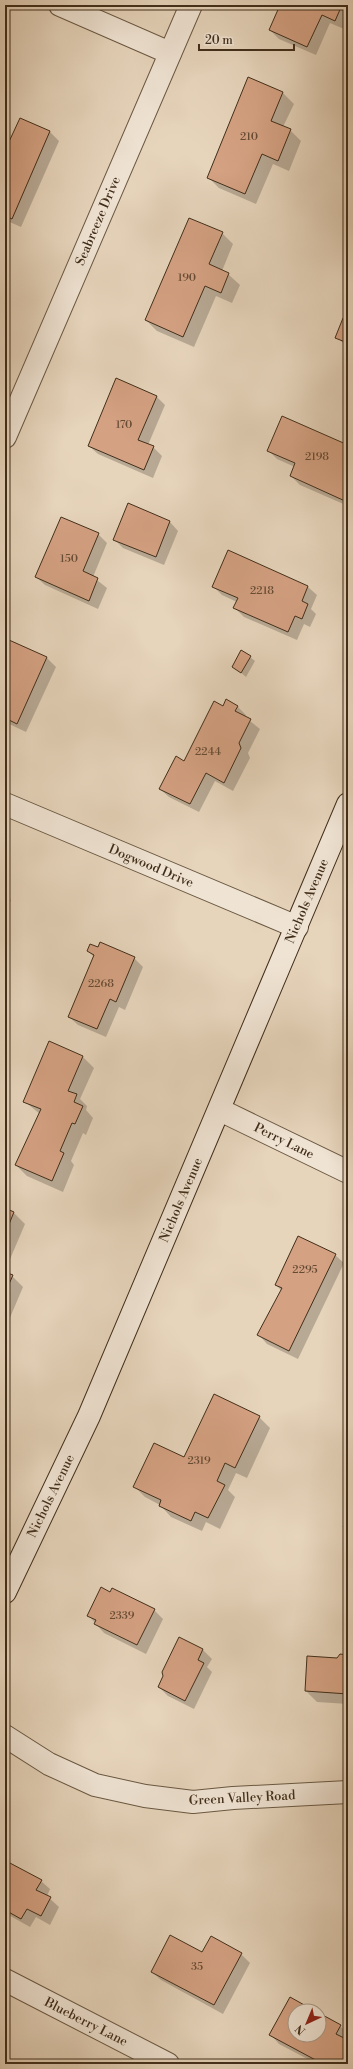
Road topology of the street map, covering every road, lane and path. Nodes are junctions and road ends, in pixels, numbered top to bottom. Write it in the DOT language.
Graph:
graph roads {
  1 [pos="60,5"];
  2 [pos="191,5"];
  3 [pos="170,53"];
  4 [pos="5,437"];
  5 [pos="5,804"];
  6 [pos="348,804"];
  7 [pos="297,927"];
  8 [pos="220,1110"];
  9 [pos="348,1172"];
  10 [pos="5,1592"];
  11 [pos="5,1736"];
  12 [pos="348,1792"];
  13 [pos="5,1980"];
  14 [pos="168,2064"];
  1 -- 3 [label="street"];
  2 -- 3 [label="street, Seabreeze Drive"];
  3 -- 4 [label="street, Seabreeze Drive"];
  5 -- 7 [label="street, Dogwood Drive"];
  6 -- 7 [label="street, Nichols Avenue"];
  7 -- 8 [label="street, Nichols Avenue"];
  8 -- 9 [label="street, Perry Lane"];
  8 -- 10 [label="street, Nichols Avenue"];
  11 -- 12 [label="street, Green Valley Road"];
  13 -- 14 [label="street, Blueberry Lane"];
}
